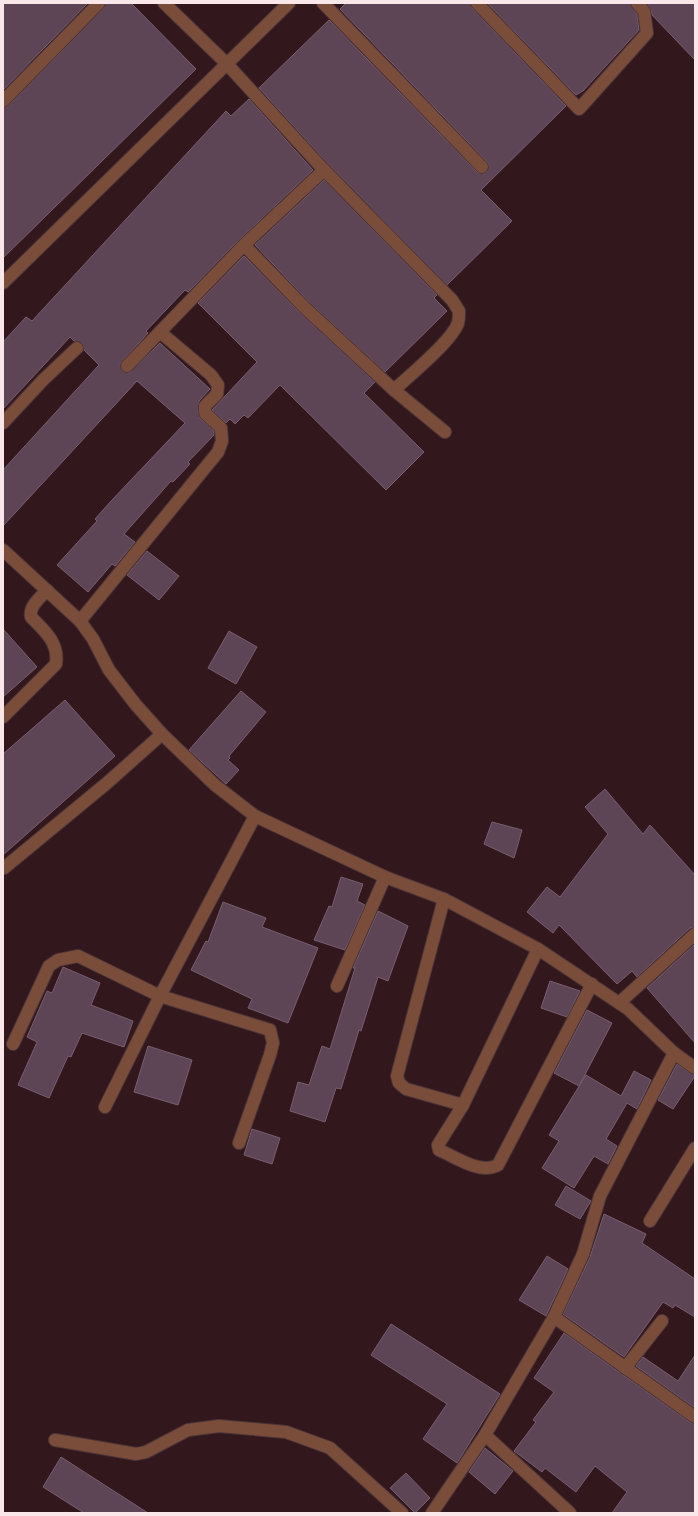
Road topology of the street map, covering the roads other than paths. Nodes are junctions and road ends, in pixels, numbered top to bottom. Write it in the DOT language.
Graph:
graph roads {
  1 [pos="99,3"];
  2 [pos="164,3"];
  3 [pos="289,3"];
  4 [pos="323,3"];
  5 [pos="477,3"];
  6 [pos="636,3"];
  7 [pos="226,63"];
  8 [pos="3,101"];
  9 [pos="482,167"];
  10 [pos="324,170"];
  11 [pos="244,245"];
  12 [pos="3,283"];
  13 [pos="160,332"];
  14 [pos="77,348"];
  15 [pos="127,366"];
  16 [pos="394,390"];
  17 [pos="3,422"];
  18 [pos="445,432"];
  19 [pos="3,550"];
  20 [pos="47,590"];
  21 [pos="80,621"];
  22 [pos="3,717"];
  23 [pos="162,734"];
  24 [pos="255,816"];
  25 [pos="4,868"];
  26 [pos="385,877"];
  27 [pos="444,899"];
  28 [pos="695,934"];
  29 [pos="538,949"];
  30 [pos="592,984"];
  31 [pos="336,986"];
  32 [pos="160,996"];
  33 [pos="619,1003"];
  34 [pos="13,1044"];
  35 [pos="674,1053"];
  36 [pos="694,1065"];
  37 [pos="463,1105"];
  38 [pos="105,1107"];
  39 [pos="239,1143"];
  40 [pos="695,1148"];
  41 [pos="650,1220"];
  42 [pos="554,1317"];
  43 [pos="662,1321"];
  44 [pos="626,1368"];
  45 [pos="695,1417"];
  46 [pos="485,1435"];
  47 [pos="55,1440"];
  48 [pos="402,1513"];
  49 [pos="432,1513"];
  50 [pos="570,1513"];
  1 -- 8 [label="street"];
  2 -- 7 [label="street"];
  3 -- 7 [label="street"];
  4 -- 9 [label="street"];
  5 -- 6 [label="street"];
  7 -- 10 [label="street"];
  7 -- 12 [label="street"];
  10 -- 11 [label="street"];
  10 -- 16 [label="street"];
  11 -- 13 [label="street"];
  11 -- 16 [label="street"];
  13 -- 15 [label="street"];
  13 -- 21 [label="street"];
  14 -- 17 [label="street"];
  16 -- 18 [label="street"];
  19 -- 20 [label="street"];
  20 -- 21 [label="street"];
  20 -- 22 [label="street"];
  21 -- 23 [label="street"];
  23 -- 24 [label="street"];
  23 -- 25 [label="street"];
  24 -- 26 [label="street"];
  24 -- 32 [label="street"];
  26 -- 27 [label="street"];
  26 -- 31 [label="street"];
  27 -- 29 [label="street"];
  27 -- 37 [label="street"];
  28 -- 33 [label="street"];
  29 -- 30 [label="street"];
  29 -- 37 [label="street"];
  30 -- 33 [label="street"];
  30 -- 37 [label="street"];
  32 -- 34 [label="street"];
  32 -- 38 [label="street"];
  32 -- 39 [label="street"];
  33 -- 35 [label="street"];
  35 -- 36 [label="street"];
  35 -- 42 [label="street"];
  40 -- 41 [label="street"];
  42 -- 44 [label="street"];
  42 -- 46 [label="street"];
  43 -- 44 [label="street"];
  44 -- 45 [label="street"];
  46 -- 49 [label="street"];
  46 -- 50 [label="street"];
  47 -- 48 [label="street"];
}
